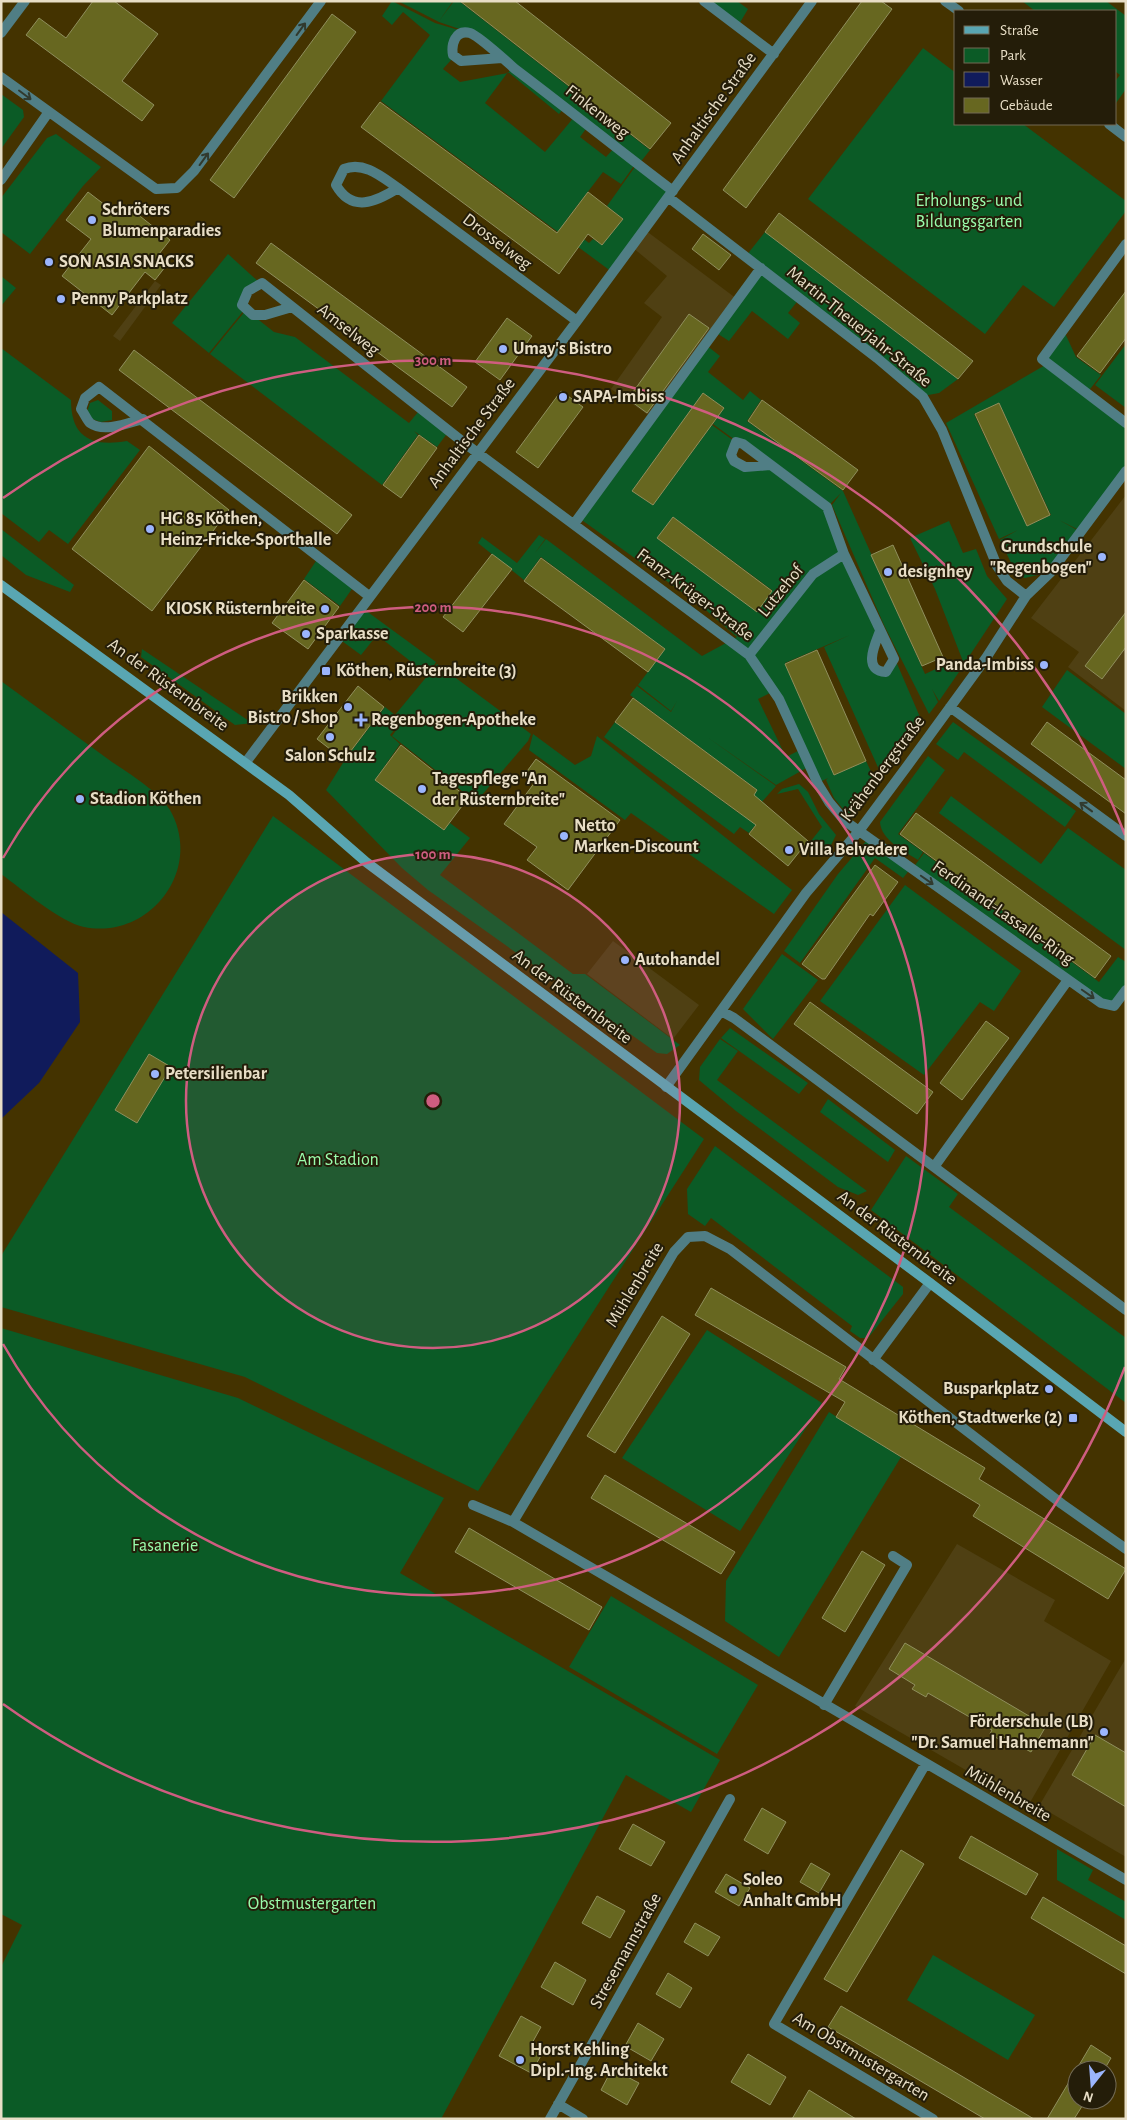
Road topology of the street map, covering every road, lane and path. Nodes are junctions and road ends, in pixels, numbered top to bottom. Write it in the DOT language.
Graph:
graph roads {
  1 [pos="25,1"];
  2 [pos="321,1"];
  3 [pos="704,1"];
  4 [pos="812,1"];
  5 [pos="946,1"];
  6 [pos="958,10"];
  7 [pos="1,33"];
  8 [pos="774,54"];
  9 [pos="502,58"];
  10 [pos="1,77"];
  11 [pos="48,113"];
  12 [pos="1109,125"];
  13 [pos="1126,137"];
  14 [pos="1,180"];
  15 [pos="398,188"];
  16 [pos="670,194"];
  17 [pos="1126,244"];
  18 [pos="761,268"];
  19 [pos="292,307"];
  20 [pos="577,321"];
  21 [pos="142,419"];
  22 [pos="1126,423"];
  23 [pos="478,454"];
  24 [pos="770,465"];
  25 [pos="1126,471"];
  26 [pos="574,524"];
  27 [pos="844,554"];
  28 [pos="1,585"];
  29 [pos="369,596"];
  30 [pos="1026,596"];
  31 [pos="880,631"];
  32 [pos="749,655"];
  33 [pos="950,707"];
  34 [pos="246,762"];
  35 [pos="858,831"];
  36 [pos="1126,836"];
  37 [pos="1068,980"];
  38 [pos="1126,990"];
  39 [pos="722,1011"];
  40 [pos="666,1087"];
  41 [pos="934,1167"];
  42 [pos="930,1283"];
  43 [pos="1126,1310"];
  44 [pos="873,1360"];
  45 [pos="1126,1432"];
  46 [pos="474,1505"];
  47 [pos="513,1522"];
  48 [pos="1126,1549"];
  49 [pos="893,1556"];
  50 [pos="824,1704"];
  51 [pos="925,1764"];
  52 [pos="730,1799"];
  53 [pos="1126,1880"];
  54 [pos="558,2104"];
  55 [pos="550,2119"];
  56 [pos="583,2119"];
  57 [pos="933,2119"];
  1 -- 7 [label="street"];
  11 -- 2 [label="street, one-way"];
  3 -- 8 [label="street"];
  4 -- 8 [label="street, Anhaltische Straße"];
  5 -- 6 [label="street"];
  8 -- 16 [label="street, Anhaltische Straße"];
  9 -- 16 [label="street, Finkenweg"];
  10 -- 11 [label="street, one-way"];
  11 -- 14 [label="street"];
  12 -- 13 [label="street"];
  15 -- 15 [label="street, Drosselweg"];
  15 -- 20 [label="street, Drosselweg"];
  16 -- 18 [label="street, Martin-Theuerjahr-Straße"];
  16 -- 20 [label="street, Anhaltische Straße"];
  17 -- 22 [label="street"];
  18 -- 26 [label="street"];
  18 -- 30 [label="street, Martin-Theuerjahr-Straße"];
  19 -- 23 [label="street, Amselweg"];
  20 -- 23 [label="street, Anhaltische Straße"];
  21 -- 21 [label="street"];
  21 -- 29 [label="street"];
  23 -- 26 [label="street, Franz-Krüger-Straße"];
  23 -- 29 [label="street, Anhaltische Straße"];
  24 -- 27 [label="street"];
  25 -- 30 [label="street, Krähenbergstraße"];
  26 -- 32 [label="street, Franz-Krüger-Straße"];
  27 -- 31 [label="street"];
  27 -- 32 [label="street, Lutzehof"];
  28 -- 34 [label="main road, An der Rüsternbreite"];
  29 -- 34 [label="street, Anhaltische Straße"];
  30 -- 33 [label="street, Krähenbergstraße"];
  32 -- 35 [label="street, Franz-Krüger-Straße"];
  33 -- 35 [label="street, Krähenbergstraße"];
  36 -- 33 [label="street, one-way"];
  34 -- 40 [label="main road, An der Rüsternbreite"];
  35 -- 37 [label="street, Ferdinand-Lassalle-Ring, one-way"];
  35 -- 39 [label="street, Krähenbergstraße"];
  37 -- 38 [label="street, Ferdinand-Lassalle-Ring, one-way"];
  37 -- 41 [label="street"];
  39 -- 40 [label="street, Krähenbergstraße"];
  39 -- 41 [label="street"];
  40 -- 42 [label="main road, An der Rüsternbreite"];
  41 -- 43 [label="street"];
  42 -- 44 [label="street"];
  42 -- 45 [label="main road, An der Rüsternbreite"];
  44 -- 47 [label="street, Mühlenbreite"];
  44 -- 48 [label="street, Mühlenbreite"];
  46 -- 47 [label="street, Mühlenbreite"];
  47 -- 50 [label="street, Mühlenbreite"];
  49 -- 50 [label="street"];
  50 -- 51 [label="street, Mühlenbreite"];
  51 -- 53 [label="street, Mühlenbreite"];
  51 -- 57 [label="street, Am Obstmustergarten"];
  52 -- 54 [label="street, Stresemannstraße"];
  54 -- 55 [label="street, Stresemannstraße"];
  54 -- 56 [label="street"];
}
